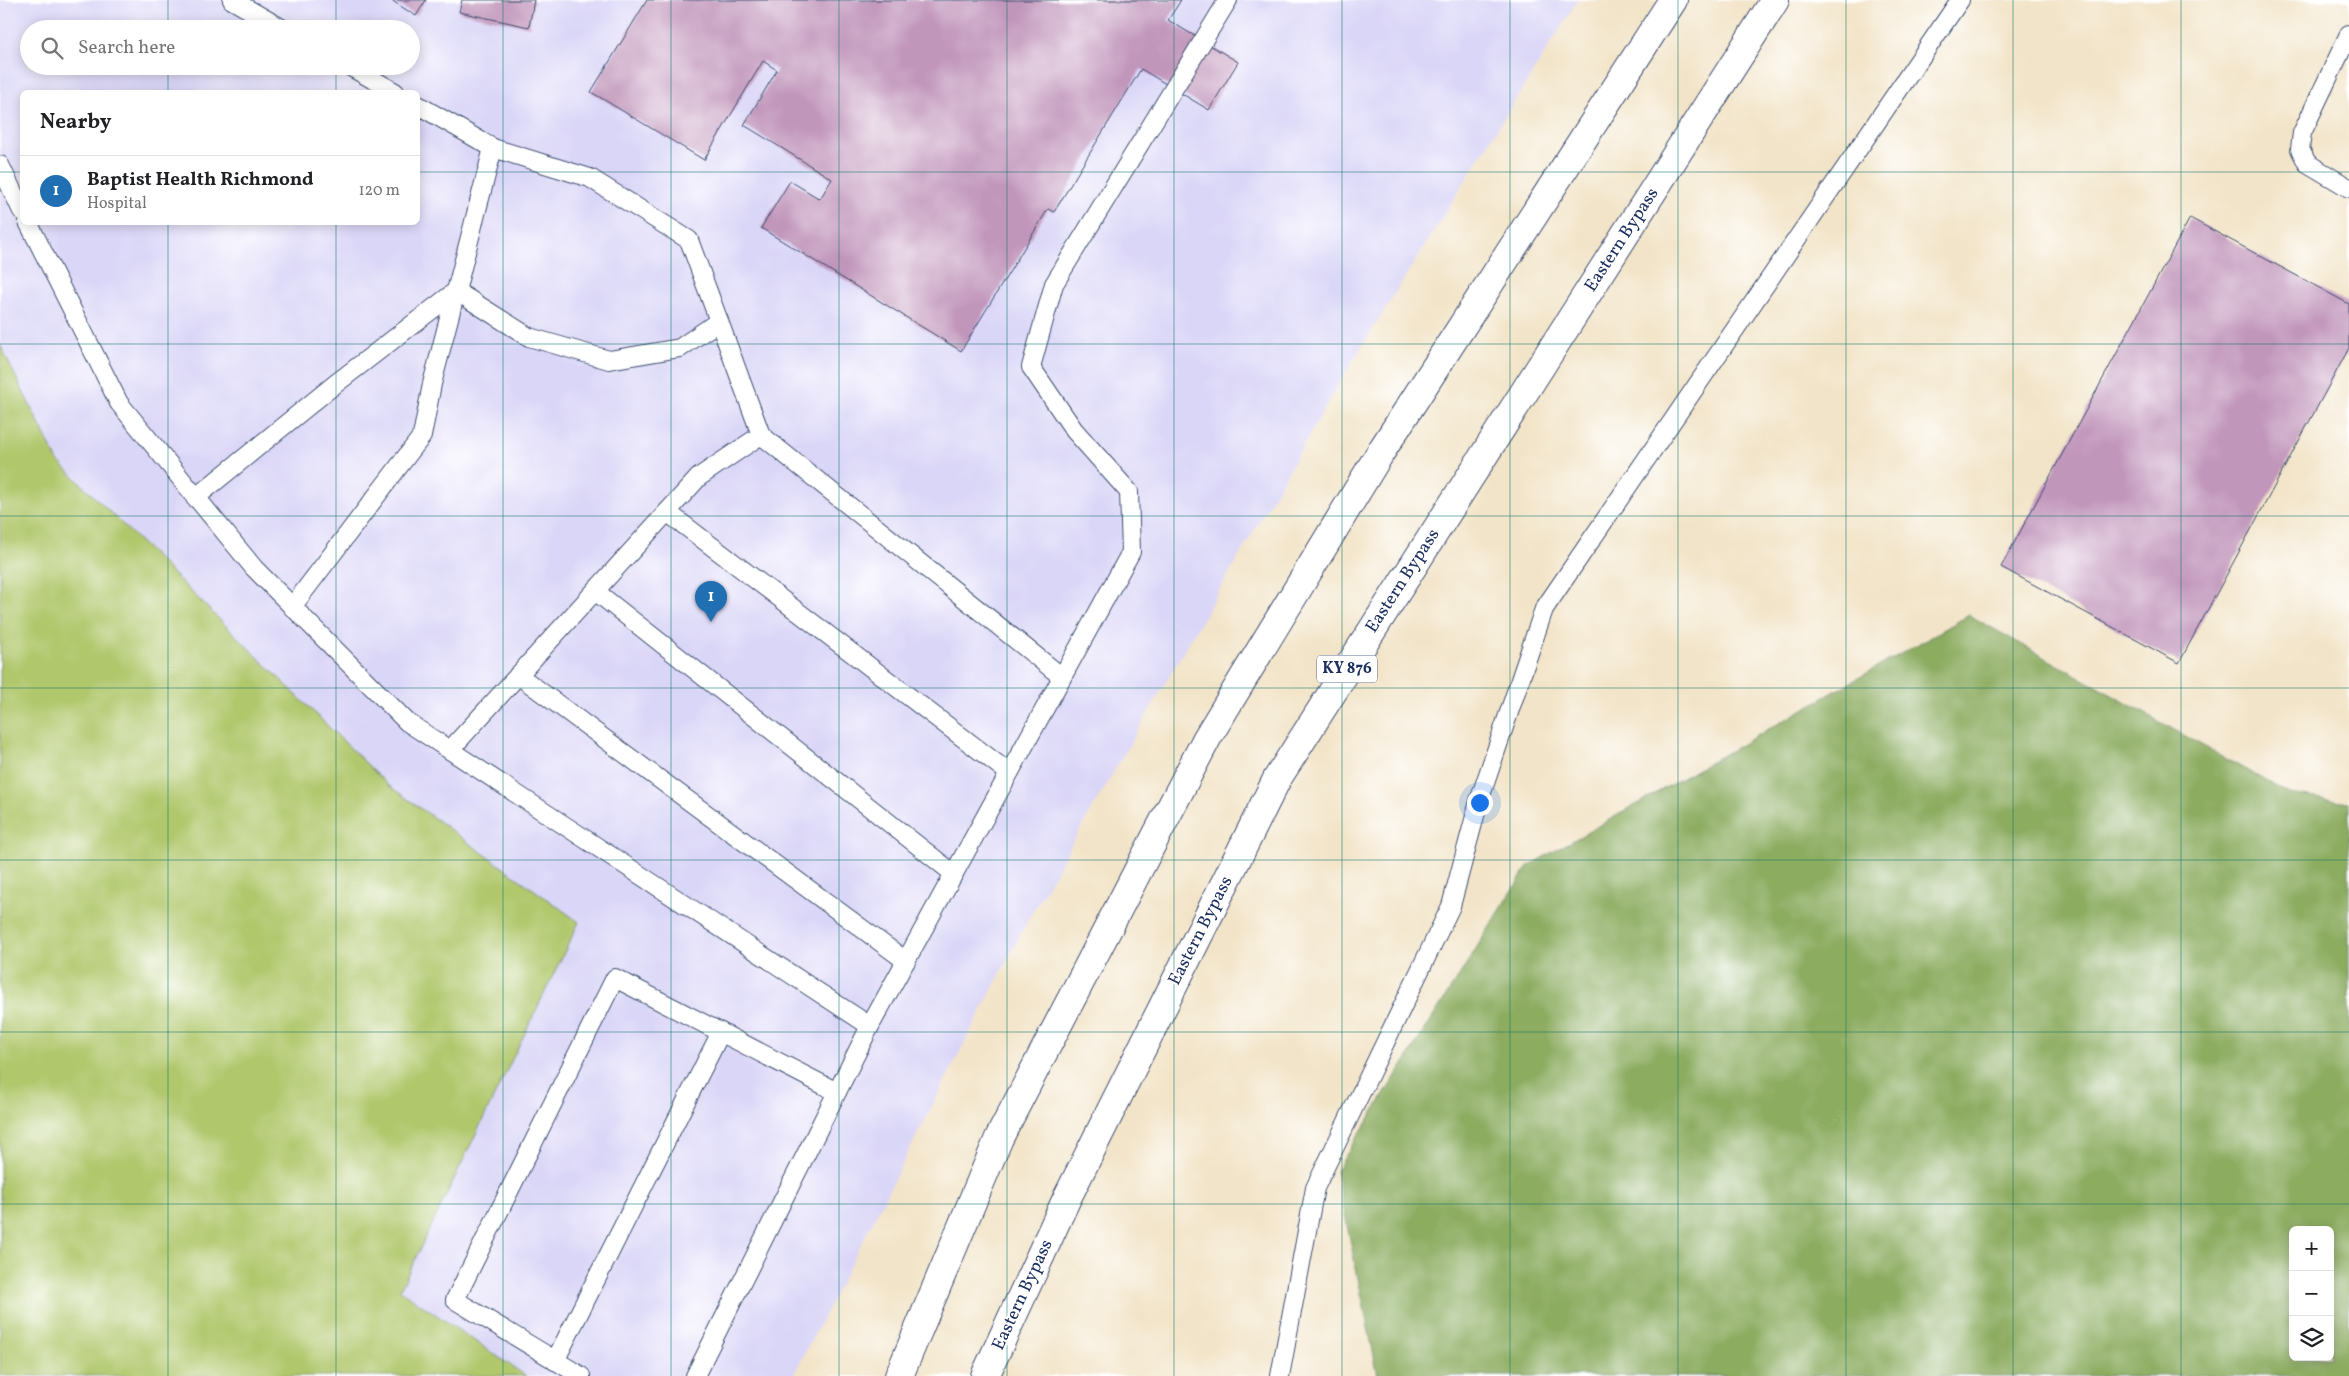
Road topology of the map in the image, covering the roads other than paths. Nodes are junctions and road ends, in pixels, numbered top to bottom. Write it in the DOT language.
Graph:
graph roads {
  1 [pos="232,0"];
  2 [pos="1228,0"];
  3 [pos="1673,0"];
  4 [pos="1775,0"];
  5 [pos="1960,0"];
  6 [pos="267,20"];
  7 [pos="2349,34"];
  8 [pos="365,75"];
  9 [pos="391,90"];
  10 [pos="420,106"];
  11 [pos="493,148"];
  12 [pos="0,165"];
  13 [pos="2349,188"];
  14 [pos="20,206"];
  15 [pos="29,225"];
  16 [pos="456,291"];
  17 [pos="719,321"];
  18 [pos="761,436"];
  19 [pos="195,498"];
  20 [pos="667,512"];
  21 [pos="595,591"];
  22 [pos="292,607"];
  23 [pos="518,676"];
  24 [pos="1062,677"];
  25 [pos="450,750"];
  26 [pos="1009,773"];
  27 [pos="954,874"];
  28 [pos="906,961"];
  29 [pos="870,1026"];
  30 [pos="721,1032"];
  31 [pos="837,1092"];
  32 [pos="555,1360"];
  33 [pos="581,1376"];
  34 [pos="695,1376"];
  35 [pos="899,1376"];
  36 [pos="986,1376"];
  37 [pos="1280,1376"];
  1 -- 6 [label="lane"];
  2 -- 24 [label="lane"];
  3 -- 35 [label="main road"];
  4 -- 36 [label="main road, Eastern Bypass / KY 876"];
  5 -- 37 [label="lane"];
  7 -- 13 [label="lane"];
  8 -- 9 [label="lane"];
  10 -- 11 [label="lane"];
  11 -- 16 [label="lane"];
  11 -- 17 [label="lane"];
  12 -- 14 [label="lane"];
  15 -- 19 [label="lane"];
  16 -- 17 [label="lane"];
  16 -- 19 [label="lane"];
  16 -- 22 [label="lane"];
  17 -- 18 [label="lane"];
  18 -- 20 [label="lane"];
  18 -- 24 [label="lane"];
  19 -- 22 [label="lane"];
  20 -- 21 [label="lane"];
  20 -- 26 [label="lane"];
  21 -- 23 [label="lane"];
  21 -- 27 [label="lane"];
  22 -- 25 [label="lane"];
  23 -- 25 [label="lane"];
  23 -- 28 [label="lane"];
  24 -- 26 [label="lane"];
  25 -- 29 [label="lane"];
  26 -- 27 [label="lane"];
  27 -- 28 [label="lane"];
  28 -- 29 [label="lane"];
  29 -- 31 [label="lane"];
  30 -- 31 [label="lane"];
  30 -- 32 [label="lane"];
  30 -- 32 [label="lane"];
  31 -- 34 [label="lane"];
  32 -- 33 [label="lane"];
}
